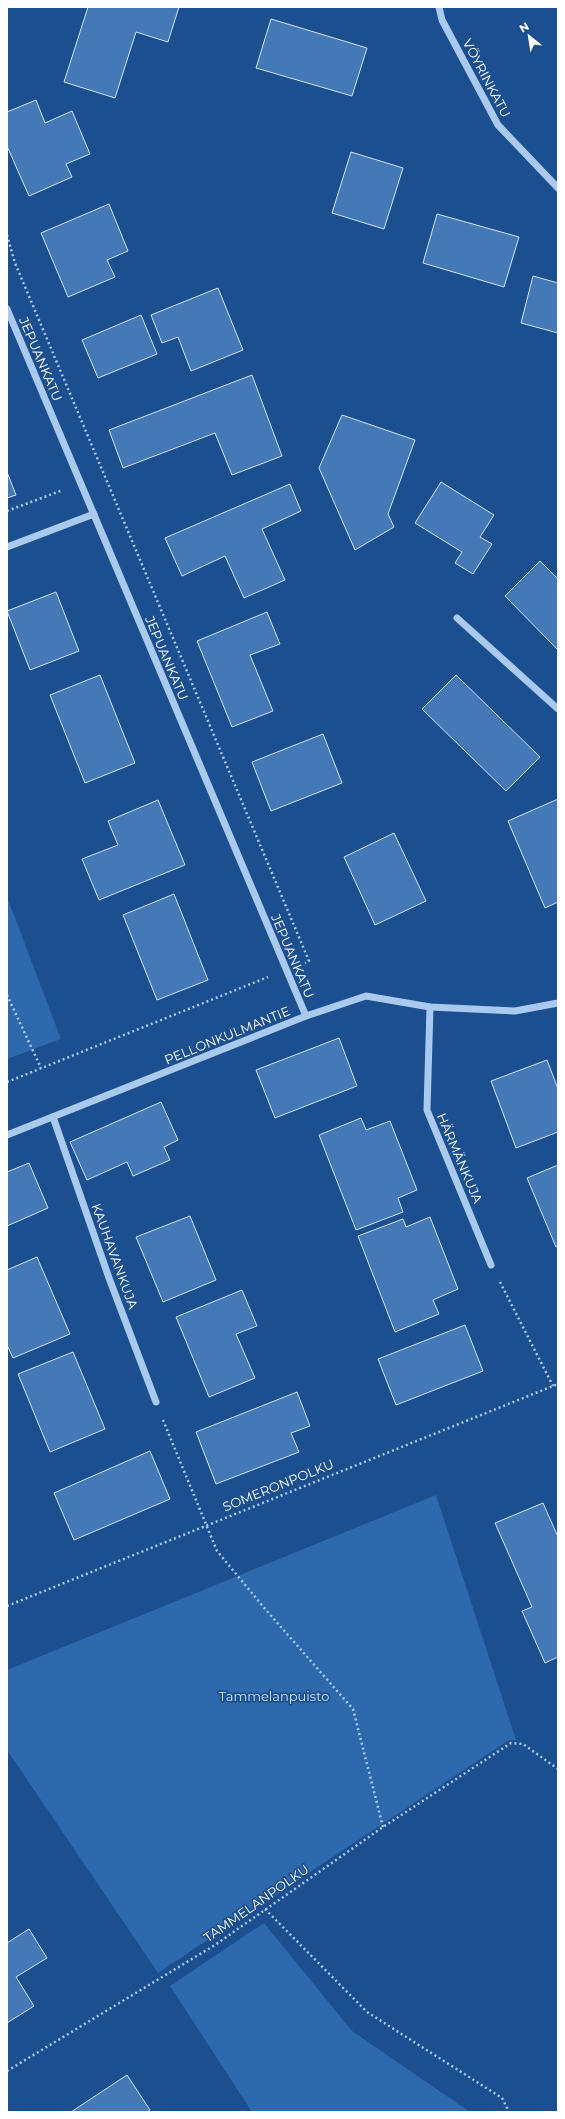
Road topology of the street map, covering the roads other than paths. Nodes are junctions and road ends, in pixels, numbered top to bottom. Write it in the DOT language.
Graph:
graph roads {
  1 [pos="439,7"];
  2 [pos="558,188"];
  3 [pos="7,309"];
  4 [pos="94,514"];
  5 [pos="7,547"];
  6 [pos="457,618"];
  7 [pos="558,709"];
  8 [pos="558,1003"];
  9 [pos="430,1007"];
  10 [pos="306,1016"];
  11 [pos="53,1117"];
  12 [pos="7,1135"];
  13 [pos="491,1266"];
  14 [pos="156,1402"];
  1 -- 2 [label="street, VÖYRINKATU"];
  3 -- 4 [label="street, JEPUANKATU"];
  4 -- 5 [label="street"];
  4 -- 10 [label="street, JEPUANKATU"];
  6 -- 7 [label="street"];
  8 -- 9 [label="street, PELLONKULMANTIE"];
  9 -- 10 [label="street, PELLONKULMANTIE"];
  9 -- 13 [label="street, HÄRMÄNKUJA"];
  10 -- 11 [label="street, PELLONKULMANTIE"];
  11 -- 12 [label="street, PELLONKULMANTIE"];
  11 -- 14 [label="street, KAUHAVANKUJA"];
}
